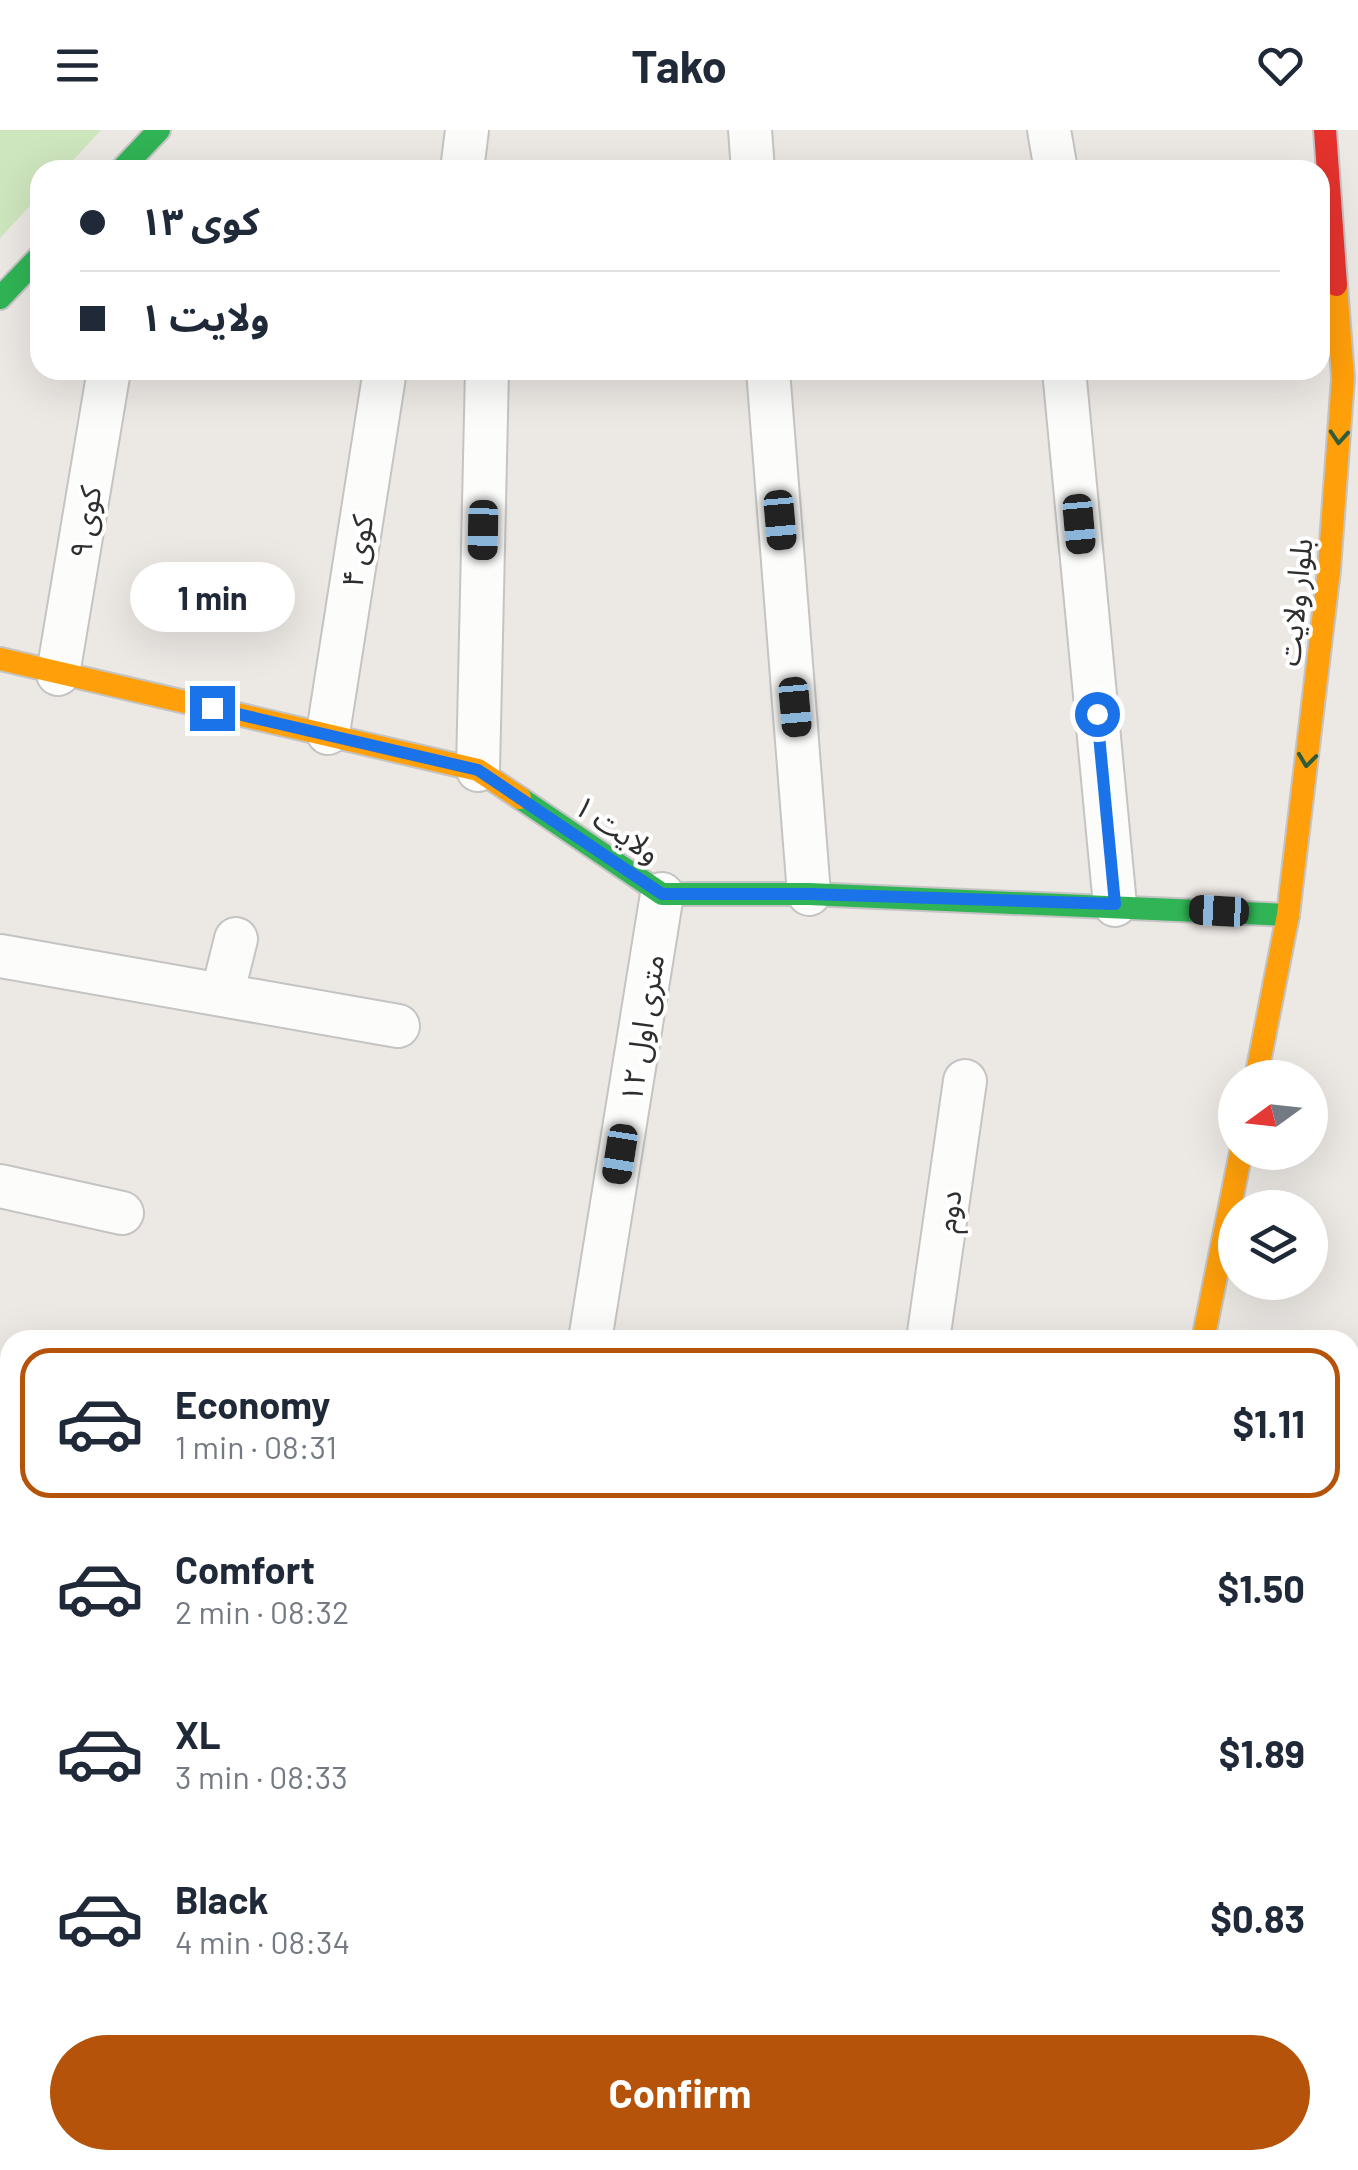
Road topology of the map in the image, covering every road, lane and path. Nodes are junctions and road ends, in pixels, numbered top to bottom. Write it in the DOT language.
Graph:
graph roads {
  1 [pos="466,130"];
  2 [pos="750,130"];
  3 [pos="1048,130"];
  4 [pos="1324,130"];
  5 [pos="463,160"];
  6 [pos="752,160"];
  7 [pos="1054,160"];
  8 [pos="1326,160"];
  9 [pos="1330,208"];
  10 [pos="30,266"];
  11 [pos="0,298"];
  12 [pos="107,380"];
  13 [pos="383,380"];
  14 [pos="487,380"];
  15 [pos="769,380"];
  16 [pos="1065,380"];
  17 [pos="0,659"];
  18 [pos="58,674"];
  19 [pos="328,733"];
  20 [pos="478,770"];
  21 [pos="662,894"];
  22 [pos="810,894"];
  23 [pos="1115,904"];
  24 [pos="1288,915"];
  25 [pos="236,939"];
  26 [pos="0,956"];
  27 [pos="222,995"];
  28 [pos="398,1026"];
  29 [pos="1260,1060"];
  30 [pos="965,1081"];
  31 [pos="1237,1170"];
  32 [pos="0,1186"];
  33 [pos="122,1214"];
  34 [pos="592,1330"];
  35 [pos="929,1330"];
  36 [pos="1206,1330"];
  1 -- 5 [label="street"];
  2 -- 6 [label="street"];
  3 -- 7 [label="street"];
  4 -- 8 [label="street, بلوار ولایت, one-way"];
  9 -- 24 [label="street, بلوار ولایت, one-way"];
  10 -- 11 [label="street"];
  12 -- 18 [label="street, کوی ۹"];
  13 -- 19 [label="street, کوی ۴"];
  14 -- 20 [label="street"];
  15 -- 22 [label="street"];
  16 -- 23 [label="street"];
  17 -- 18 [label="street, ولایت ۱"];
  18 -- 19 [label="street, ولایت ۱"];
  19 -- 20 [label="street, ولایت ۱"];
  20 -- 21 [label="street, ولایت ۱"];
  21 -- 22 [label="street, ولایت ۱"];
  21 -- 34 [label="street, ۱۲ متری اول"];
  22 -- 23 [label="street, ولایت ۱"];
  23 -- 24 [label="street, ولایت ۱"];
  24 -- 29 [label="street, بلوار ولایت"];
  25 -- 27 [label="street"];
  26 -- 27 [label="street"];
  27 -- 28 [label="street"];
  30 -- 35 [label="street, دوم"];
  31 -- 36 [label="street"];
  32 -- 33 [label="street"];
}
